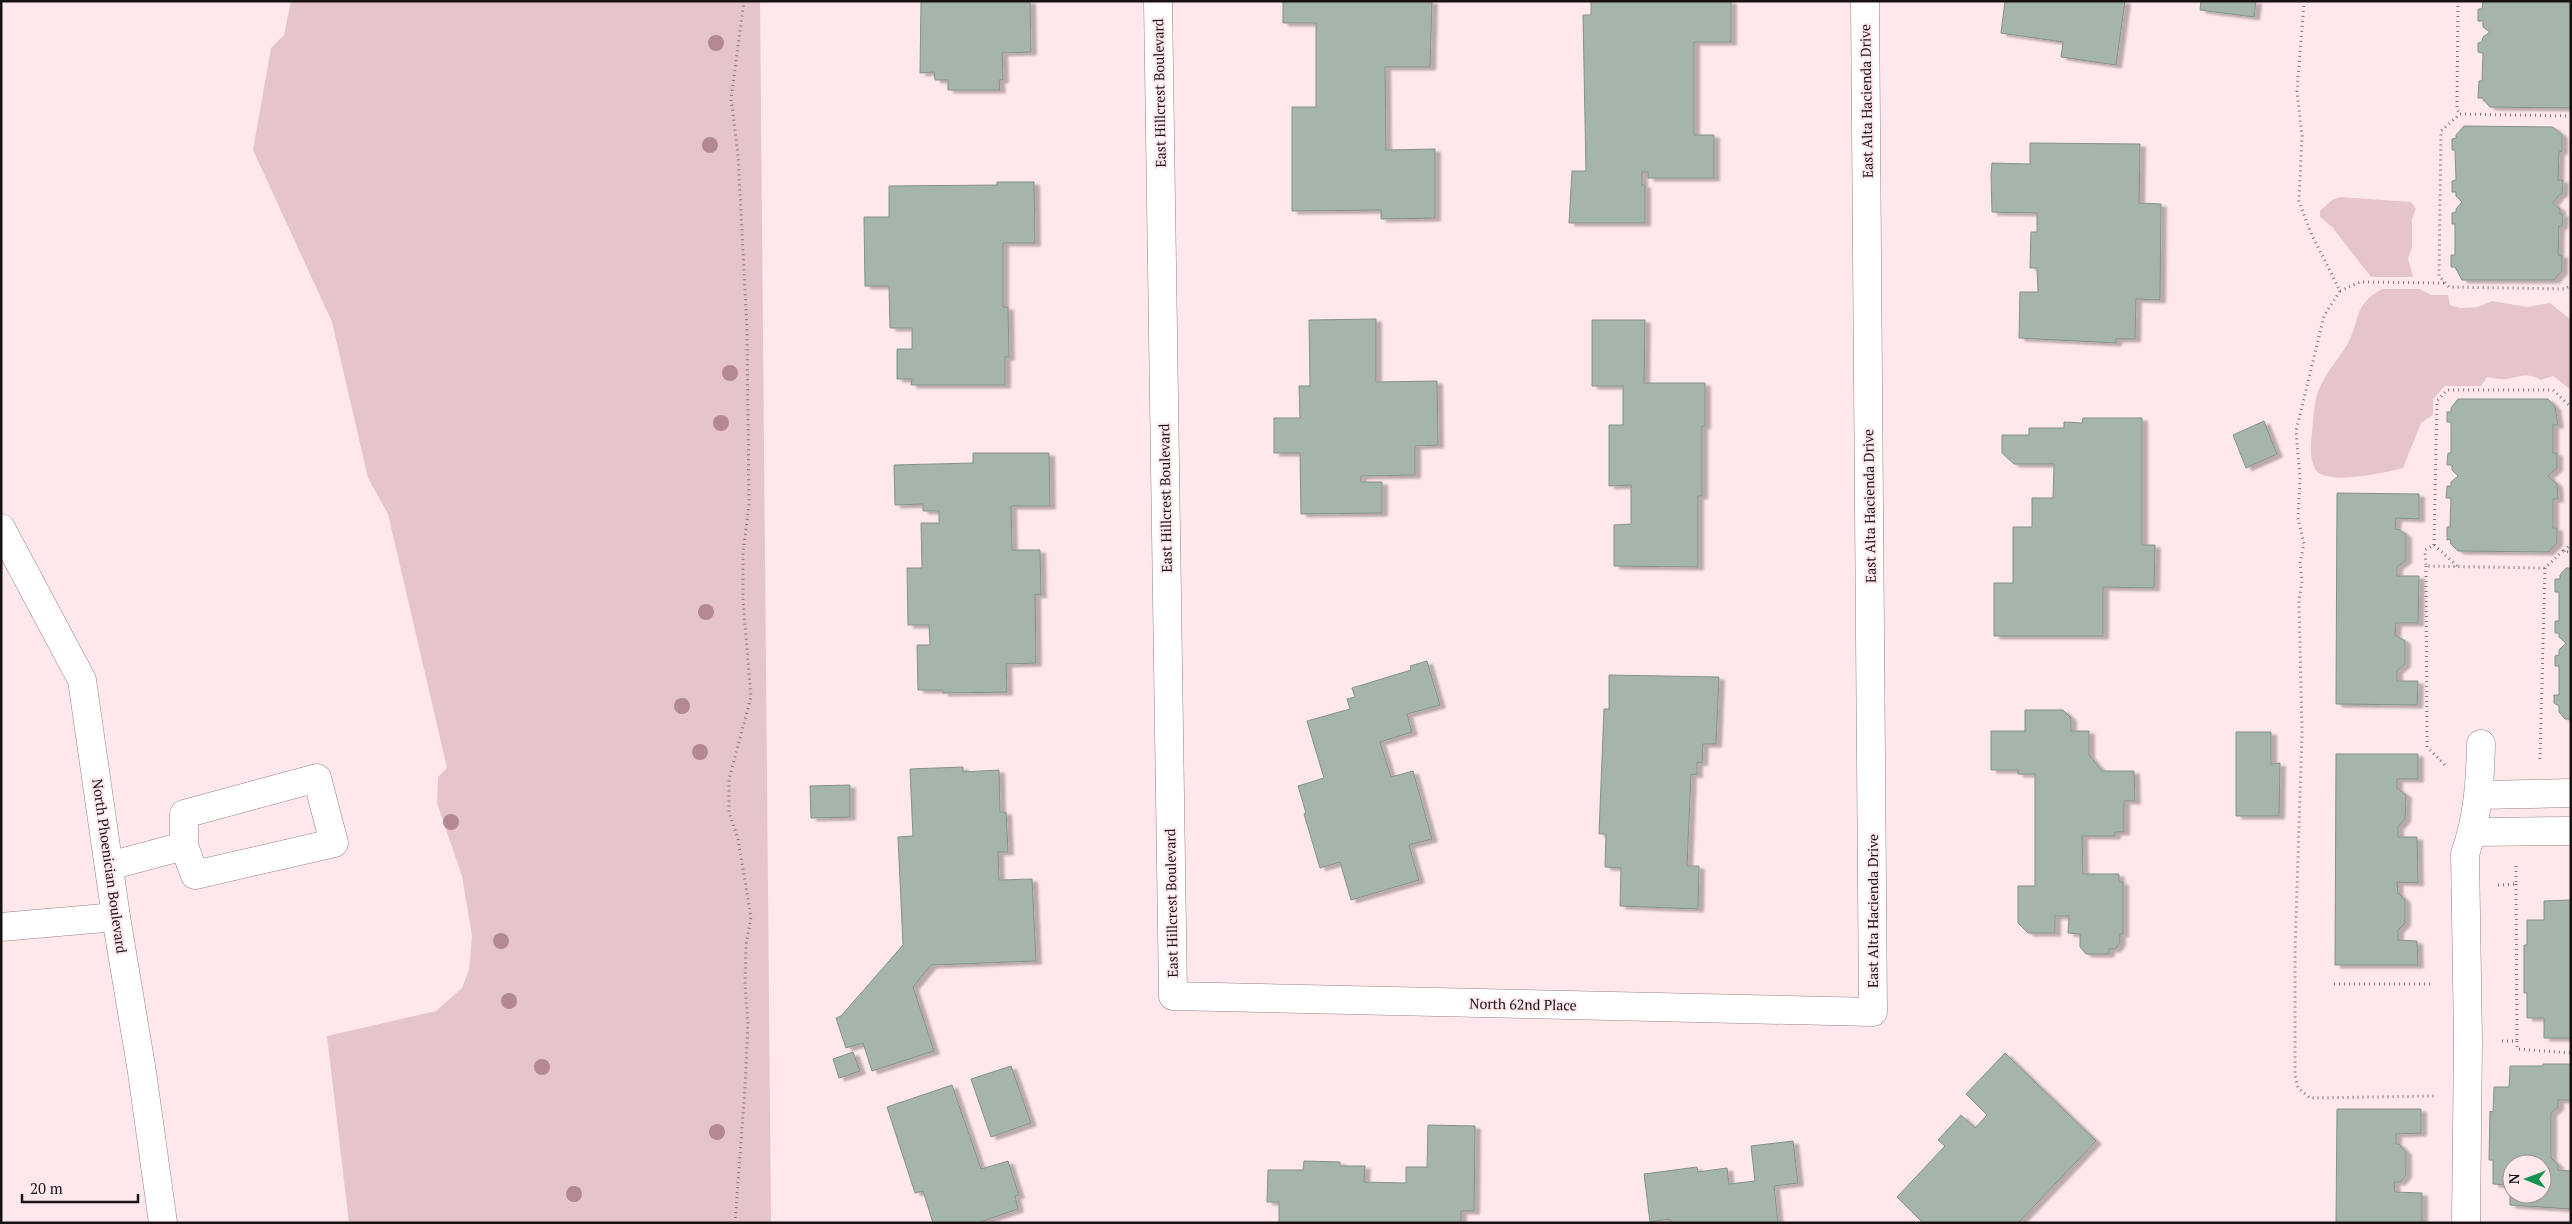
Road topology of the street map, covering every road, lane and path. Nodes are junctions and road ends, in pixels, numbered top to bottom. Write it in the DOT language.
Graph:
graph roads {
  1 [pos="744,1"];
  2 [pos="1158,1"];
  3 [pos="1865,1"];
  4 [pos="2304,1"];
  5 [pos="2458,1"];
  6 [pos="2460,114"];
  7 [pos="2571,116"];
  8 [pos="2445,282"];
  9 [pos="2571,286"];
  10 [pos="2340,291"];
  11 [pos="2571,406"];
  12 [pos="1,528"];
  13 [pos="2571,544"];
  14 [pos="2434,545"];
  15 [pos="2563,552"];
  16 [pos="2571,552"];
  17 [pos="2426,566"];
  18 [pos="2457,566"];
  19 [pos="2545,568"];
  20 [pos="2480,744"];
  21 [pos="2540,768"];
  22 [pos="2452,771"];
  23 [pos="2571,793"];
  24 [pos="2480,795"];
  25 [pos="2571,831"];
  26 [pos="2473,832"];
  27 [pos="184,846"];
  28 [pos="2517,856"];
  29 [pos="109,866"];
  30 [pos="2516,884"];
  31 [pos="2492,885"];
  32 [pos="116,917"];
  33 [pos="1,927"];
  34 [pos="2433,974"];
  35 [pos="2334,984"];
  36 [pos="1173,996"];
  37 [pos="1873,1012"];
  38 [pos="2517,1041"];
  39 [pos="2435,1096"];
  40 [pos="163,1223"];
  41 [pos="735,1223"];
  42 [pos="2466,1223"];
  1 -- 41 [label="path"];
  2 -- 36 [label="street, East Hillcrest Boulevard"];
  3 -- 37 [label="street, East Alta Hacienda Drive"];
  4 -- 10 [label="path"];
  5 -- 6 [label="path"];
  6 -- 7 [label="path"];
  6 -- 8 [label="path"];
  8 -- 9 [label="path"];
  8 -- 10 [label="path"];
  10 -- 39 [label="path"];
  11 -- 14 [label="path"];
  12 -- 29 [label="street, North Phoenician Boulevard"];
  13 -- 15 [label="path"];
  14 -- 17 [label="path"];
  14 -- 18 [label="path"];
  15 -- 16 [label="path"];
  15 -- 19 [label="path"];
  17 -- 18 [label="path"];
  17 -- 22 [label="path"];
  18 -- 19 [label="path"];
  19 -- 21 [label="path"];
  20 -- 24 [label="street"];
  23 -- 24 [label="street"];
  24 -- 26 [label="street"];
  25 -- 26 [label="street"];
  26 -- 42 [label="street"];
  27 -- 27 [label="street"];
  27 -- 29 [label="street"];
  28 -- 30 [label="path"];
  29 -- 32 [label="street, North Phoenician Boulevard"];
  30 -- 31 [label="path"];
  30 -- 38 [label="path"];
  32 -- 33 [label="street"];
  32 -- 40 [label="street, North Phoenician Boulevard"];
  34 -- 35 [label="path"];
  36 -- 37 [label="street, North 62nd Place"];
}
